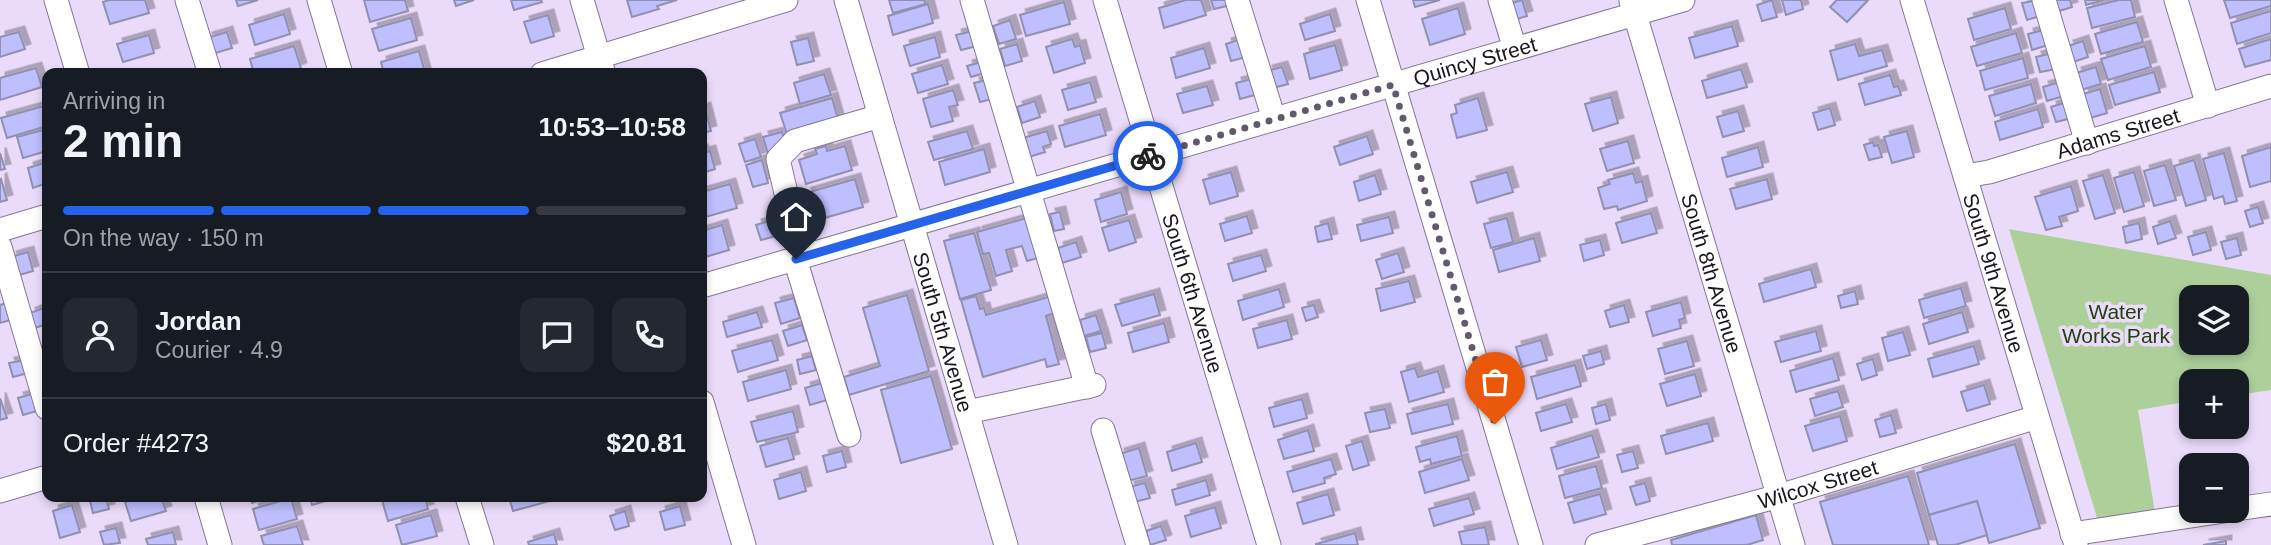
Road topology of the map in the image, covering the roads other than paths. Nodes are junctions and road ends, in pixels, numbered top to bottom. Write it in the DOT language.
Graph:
graph roads {
  1 [pos="56,0"];
  2 [pos="187,0"];
  3 [pos="319,0"];
  4 [pos="582,0"];
  5 [pos="786,0"];
  6 [pos="846,0"];
  7 [pos="972,0"];
  8 [pos="1105,0"];
  9 [pos="1237,0"];
  10 [pos="1368,0"];
  11 [pos="1500,0"];
  12 [pos="1683,0"];
  13 [pos="1912,0"];
  14 [pos="2044,0"];
  15 [pos="2176,0"];
  16 [pos="1632,7"];
  17 [pos="717,10"];
  18 [pos="1515,49"];
  19 [pos="601,65"];
  20 [pos="76,68"];
  21 [pos="208,68"];
  22 [pos="339,68"];
  23 [pos="581,68"];
  24 [pos="1393,85"];
  25 [pos="2271,86"];
  26 [pos="2208,106"];
  27 [pos="880,116"];
  28 [pos="1274,119"];
  29 [pos="2087,143"];
  30 [pos="1152,155"];
  31 [pos="1965,176"];
  32 [pos="1029,191"];
  33 [pos="42,217"];
  34 [pos="912,225"];
  35 [pos="0,230"];
  36 [pos="0,247"];
  37 [pos="798,258"];
  38 [pos="707,285"];
  39 [pos="42,391"];
  40 [pos="967,412"];
  41 [pos="2037,416"];
  42 [pos="707,419"];
  43 [pos="1103,430"];
  44 [pos="849,435"];
  45 [pos="42,478"];
  46 [pos="0,491"];
  47 [pos="1779,496"];
  48 [pos="207,502"];
  49 [pos="469,502"];
  50 [pos="2271,504"];
  51 [pos="2249,507"];
  52 [pos="2179,519"];
  53 [pos="2074,539"];
  54 [pos="220,545"];
  55 [pos="482,545"];
  56 [pos="744,545"];
  57 [pos="1006,545"];
  58 [pos="1138,545"];
  59 [pos="1269,545"];
  60 [pos="1531,545"];
  61 [pos="1597,545"];
  62 [pos="1793,545"];
  1 -- 20 [label="street"];
  2 -- 21 [label="street"];
  3 -- 22 [label="street"];
  4 -- 19 [label="street"];
  5 -- 17 [label="street"];
  6 -- 27 [label="street, South 5th Avenue"];
  7 -- 32 [label="street"];
  8 -- 30 [label="street, South 6th Avenue"];
  9 -- 28 [label="street"];
  10 -- 24 [label="street"];
  11 -- 18 [label="street"];
  12 -- 16 [label="street, Quincy Street"];
  13 -- 31 [label="street, South 9th Avenue"];
  14 -- 29 [label="street"];
  15 -- 26 [label="street"];
  16 -- 18 [label="street, Quincy Street"];
  16 -- 47 [label="street, South 8th Avenue"];
  17 -- 19 [label="street"];
  18 -- 24 [label="street, Quincy Street"];
  19 -- 23 [label="street"];
  24 -- 28 [label="street, Quincy Street"];
  24 -- 60 [label="street"];
  25 -- 26 [label="street, Adams Street"];
  26 -- 29 [label="street, Adams Street"];
  27 -- 34 [label="street, South 5th Avenue"];
  27 -- 37 [label="street"];
  28 -- 30 [label="street, Quincy Street"];
  29 -- 31 [label="street, Adams Street"];
  30 -- 32 [label="street, Quincy Street"];
  30 -- 59 [label="street, South 6th Avenue"];
  31 -- 41 [label="street, South 9th Avenue"];
  32 -- 34 [label="street, Quincy Street"];
  32 -- 40 [label="street"];
  33 -- 35 [label="street"];
  34 -- 37 [label="street, Quincy Street"];
  34 -- 40 [label="street, South 5th Avenue"];
  36 -- 39 [label="street"];
  37 -- 38 [label="street, Quincy Street"];
  37 -- 44 [label="street"];
  40 -- 57 [label="street, South 5th Avenue"];
  41 -- 47 [label="street, Wilcox Street"];
  41 -- 53 [label="street, South 9th Avenue"];
  42 -- 56 [label="street"];
  43 -- 58 [label="street"];
  45 -- 46 [label="street"];
  47 -- 61 [label="street, Wilcox Street"];
  47 -- 62 [label="street, South 8th Avenue"];
  48 -- 54 [label="street"];
  49 -- 55 [label="street"];
  50 -- 51 [label="street"];
  52 -- 53 [label="street"];
}
